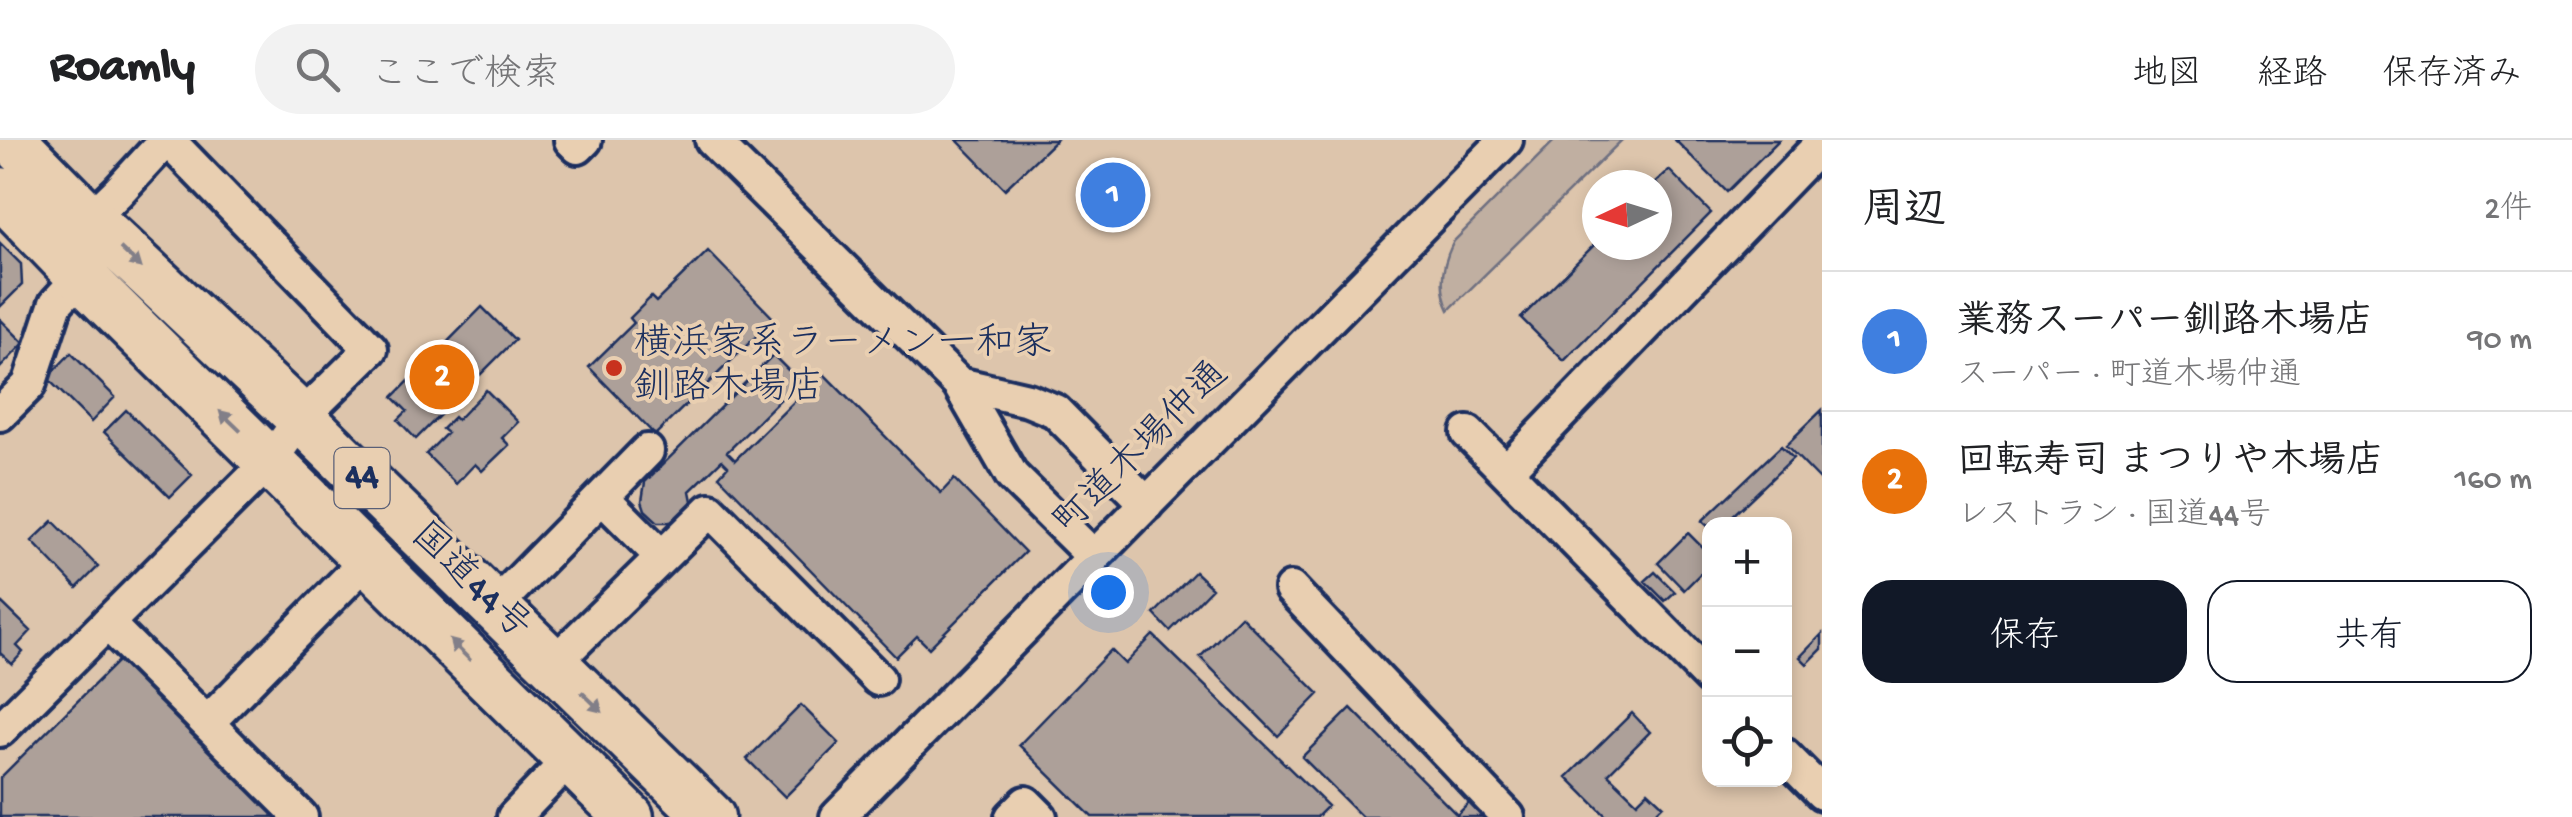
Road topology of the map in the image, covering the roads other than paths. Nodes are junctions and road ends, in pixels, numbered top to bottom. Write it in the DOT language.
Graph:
graph roads {
  1 [pos="12,140"];
  2 [pos="167,140"];
  3 [pos="572,140"];
  4 [pos="585,140"];
  5 [pos="712,140"];
  6 [pos="1506,140"];
  7 [pos="1822,142"];
  8 [pos="0,192"];
  9 [pos="90,219"];
  10 [pos="81,276"];
  11 [pos="958,384"];
  12 [pos="0,414"];
  13 [pos="301,418"];
  14 [pos="1468,433"];
  15 [pos="647,451"];
  16 [pos="270,460"];
  17 [pos="1506,471"];
  18 [pos="602,498"];
  19 [pos="1147,504"];
  20 [pos="662,557"];
  21 [pos="1094,557"];
  22 [pos="368,559"];
  23 [pos="1291,589"];
  24 [pos="494,608"];
  25 [pos="107,623"];
  26 [pos="547,659"];
  27 [pos="1702,670"];
  28 [pos="878,679"];
  29 [pos="505,694"];
  30 [pos="207,723"];
  31 [pos="0,730"];
  32 [pos="570,759"];
  33 [pos="1792,762"];
  34 [pos="1822,793"];
  35 [pos="301,817"];
  36 [pos="514,817"];
  37 [pos="629,817"];
  38 [pos="710,817"];
  39 [pos="837,817"];
  40 [pos="1012,817"];
  41 [pos="1040,817"];
  42 [pos="1508,817"];
  1 -- 9 [label="highway, 国道44号 / 44"];
  2 -- 9 [label="street"];
  2 -- 13 [label="street"];
  3 -- 4 [label="street"];
  5 -- 11 [label="street"];
  6 -- 19 [label="street, 町道木場仲通"];
  7 -- 17 [label="street"];
  8 -- 10 [label="highway, 国道44号 / 44"];
  9 -- 13 [label="highway, 国道44号 / 44, one-way"];
  10 -- 12 [label="street"];
  16 -- 10 [label="highway, 国道44号 / 44, one-way"];
  11 -- 19 [label="street"];
  11 -- 21 [label="street"];
  13 -- 16 [label="street"];
  13 -- 24 [label="highway, 国道44号 / 44"];
  14 -- 17 [label="street"];
  15 -- 18 [label="street"];
  16 -- 22 [label="highway, 国道44号 / 44"];
  16 -- 25 [label="street"];
  17 -- 27 [label="street"];
  18 -- 20 [label="street"];
  18 -- 24 [label="street"];
  19 -- 21 [label="street, 町道木場仲通"];
  20 -- 26 [label="street"];
  20 -- 28 [label="street"];
  21 -- 39 [label="street, 町道木場仲通"];
  29 -- 22 [label="highway, 国道44号 / 44, one-way"];
  22 -- 30 [label="street"];
  23 -- 42 [label="street"];
  24 -- 26 [label="highway, 国道44号 / 44"];
  25 -- 30 [label="street"];
  25 -- 31 [label="street"];
  26 -- 29 [label="highway"];
  26 -- 38 [label="highway, 国道44号 / 44, one-way"];
  29 -- 32 [label="highway, 国道44号 / 44"];
  30 -- 35 [label="street"];
  32 -- 36 [label="street"];
  32 -- 37 [label="highway, 国道44号 / 44"];
  33 -- 34 [label="street"];
  40 -- 41 [label="street"];
}
